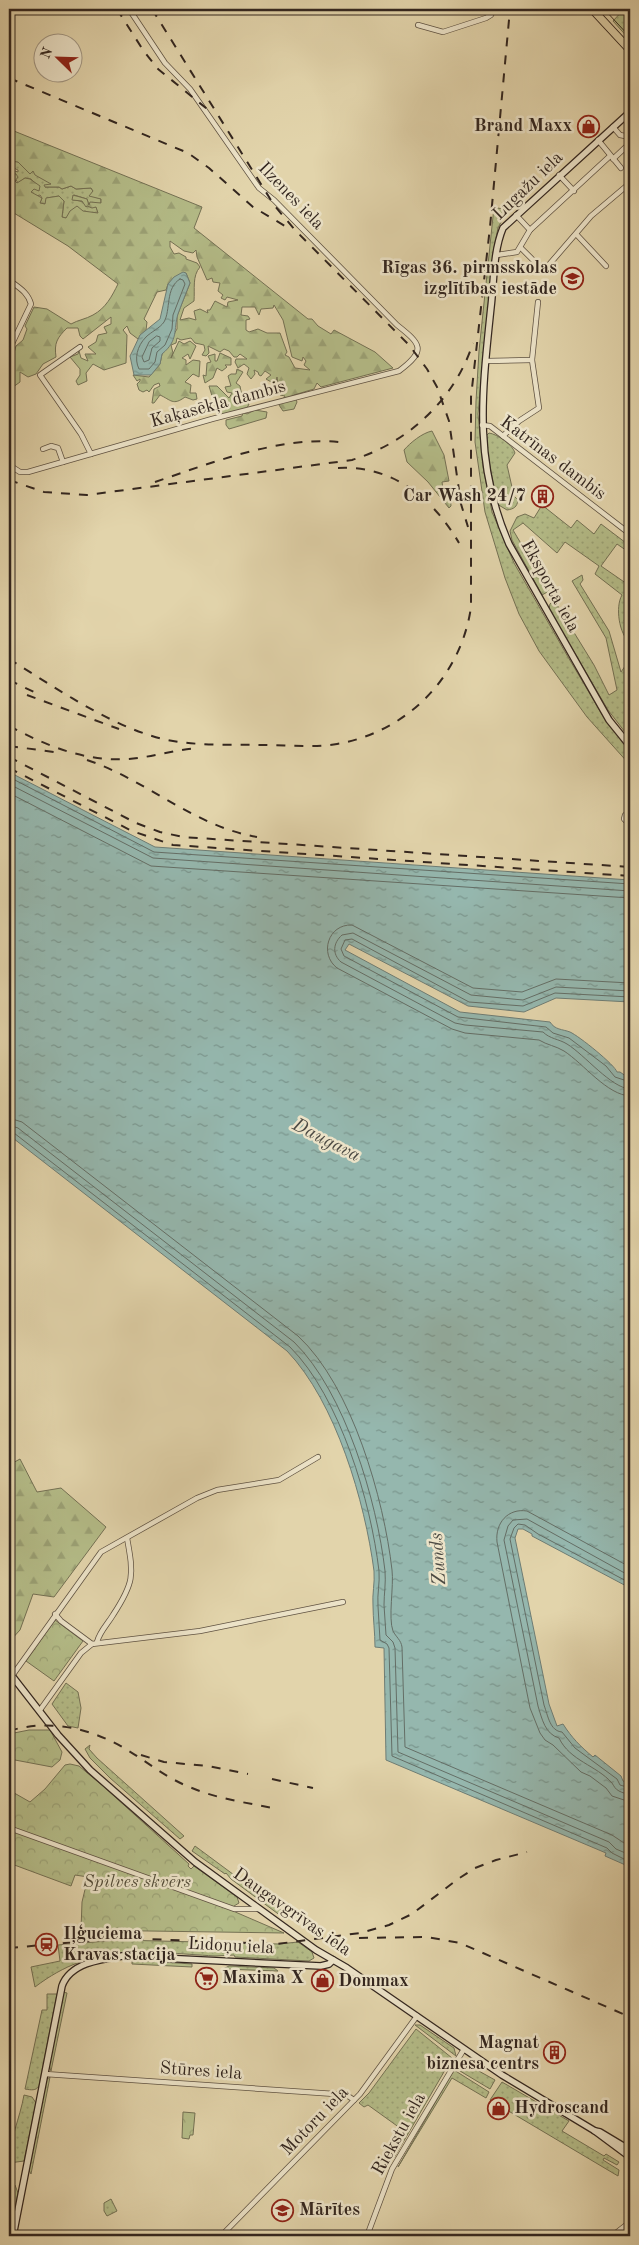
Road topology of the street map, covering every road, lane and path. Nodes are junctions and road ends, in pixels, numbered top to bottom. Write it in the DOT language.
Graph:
graph roads {
  1 [pos="129,9"];
  2 [pos="494,9"];
  3 [pos="592,9"];
  4 [pos="418,25"];
  5 [pos="630,50"];
  6 [pos="630,112"];
  7 [pos="613,127"];
  8 [pos="620,134"];
  9 [pos="630,138"];
  10 [pos="598,140"];
  11 [pos="629,145"];
  12 [pos="612,158"];
  13 [pos="621,168"];
  14 [pos="559,175"];
  15 [pos="630,183"];
  16 [pos="574,191"];
  17 [pos="566,198"];
  18 [pos="571,204"];
  19 [pos="516,215"];
  20 [pos="530,230"];
  21 [pos="576,235"];
  22 [pos="521,248"];
  23 [pos="497,256"];
  24 [pos="606,266"];
  25 [pos="9,280"];
  26 [pos="538,302"];
  27 [pos="416,340"];
  28 [pos="80,347"];
  29 [pos="9,350"];
  30 [pos="532,360"];
  31 [pos="486,361"];
  32 [pos="482,424"];
  33 [pos="503,436"];
  34 [pos="43,449"];
  35 [pos="91,454"];
  36 [pos="63,462"];
  37 [pos="9,464"];
  38 [pos="630,534"];
  39 [pos="630,746"];
  40 [pos="630,813"];
  41 [pos="630,825"];
  42 [pos="318,1456"];
  43 [pos="127,1538"];
  44 [pos="343,1602"];
  45 [pos="56,1614"];
  46 [pos="94,1643"];
  47 [pos="10,1674"];
  48 [pos="40,1710"];
  49 [pos="9,1828"];
  50 [pos="259,1909"];
  51 [pos="333,1960"];
  52 [pos="417,2016"];
  53 [pos="464,2049"];
  54 [pos="44,2074"];
  55 [pos="354,2100"];
  56 [pos="595,2131"];
  57 [pos="630,2150"];
  58 [pos="630,2157"];
  59 [pos="630,2222"];
  60 [pos="13,2236"];
  61 [pos="221,2236"];
  62 [pos="368,2236"];
  63 [pos="612,2236"];
  1 -- 27 [label="street, Ilzenes iela"];
  2 -- 4 [label="street"];
  3 -- 5 [label="main road"];
  6 -- 7 [label="street, Lugažu iela"];
  7 -- 8 [label="street"];
  7 -- 10 [label="street, Lugažu iela"];
  8 -- 9 [label="street"];
  8 -- 11 [label="street"];
  9 -- 11 [label="street"];
  10 -- 12 [label="street"];
  10 -- 14 [label="street, Lugažu iela"];
  11 -- 12 [label="street"];
  12 -- 13 [label="street"];
  12 -- 16 [label="street"];
  14 -- 16 [label="street"];
  14 -- 19 [label="street, Lugažu iela"];
  15 -- 21 [label="street"];
  16 -- 17 [label="street"];
  17 -- 18 [label="street"];
  17 -- 20 [label="street"];
  19 -- 20 [label="street"];
  19 -- 23 [label="street, Lugažu iela"];
  20 -- 22 [label="street"];
  21 -- 22 [label="street"];
  21 -- 24 [label="street"];
  22 -- 23 [label="street"];
  23 -- 31 [label="street, Lugažu iela"];
  25 -- 29 [label="street"];
  26 -- 30 [label="street"];
  27 -- 35 [label="street, Kaķasēkļa dambis"];
  28 -- 35 [label="street"];
  30 -- 31 [label="street"];
  30 -- 33 [label="street"];
  31 -- 32 [label="street, Lugažu iela"];
  32 -- 33 [label="street, Katrīnas dambis"];
  32 -- 39 [label="street, Eksporta iela"];
  33 -- 38 [label="street, Katrīnas dambis"];
  34 -- 36 [label="street"];
  35 -- 36 [label="street, Kaķasēkļa dambis"];
  36 -- 37 [label="street, Kaķasēkļa dambis"];
  40 -- 41 [label="street"];
  42 -- 43 [label="street"];
  43 -- 45 [label="street"];
  43 -- 46 [label="street"];
  44 -- 46 [label="street"];
  45 -- 46 [label="street"];
  45 -- 47 [label="street"];
  46 -- 48 [label="street"];
  47 -- 48 [label="street, Daugavgrīvas iela"];
  48 -- 50 [label="street, Daugavgrīvas iela"];
  49 -- 50 [label="street"];
  50 -- 51 [label="street, Daugavgrīvas iela"];
  51 -- 52 [label="street, Daugavgrīvas iela"];
  51 -- 54 [label="street, Lidoņu iela"];
  52 -- 53 [label="street, Daugavgrīvas iela"];
  52 -- 55 [label="street, Motoru iela"];
  53 -- 56 [label="street, Daugavgrīvas iela"];
  53 -- 62 [label="street, Riekstu iela"];
  54 -- 55 [label="street, Stūres iela"];
  54 -- 60 [label="street, Lidoņu iela"];
  55 -- 61 [label="street, Motoru iela"];
  56 -- 57 [label="street, Daugavgrīvas iela"];
  56 -- 58 [label="street, Daugavgrīvas iela"];
  59 -- 63 [label="street"];
}
